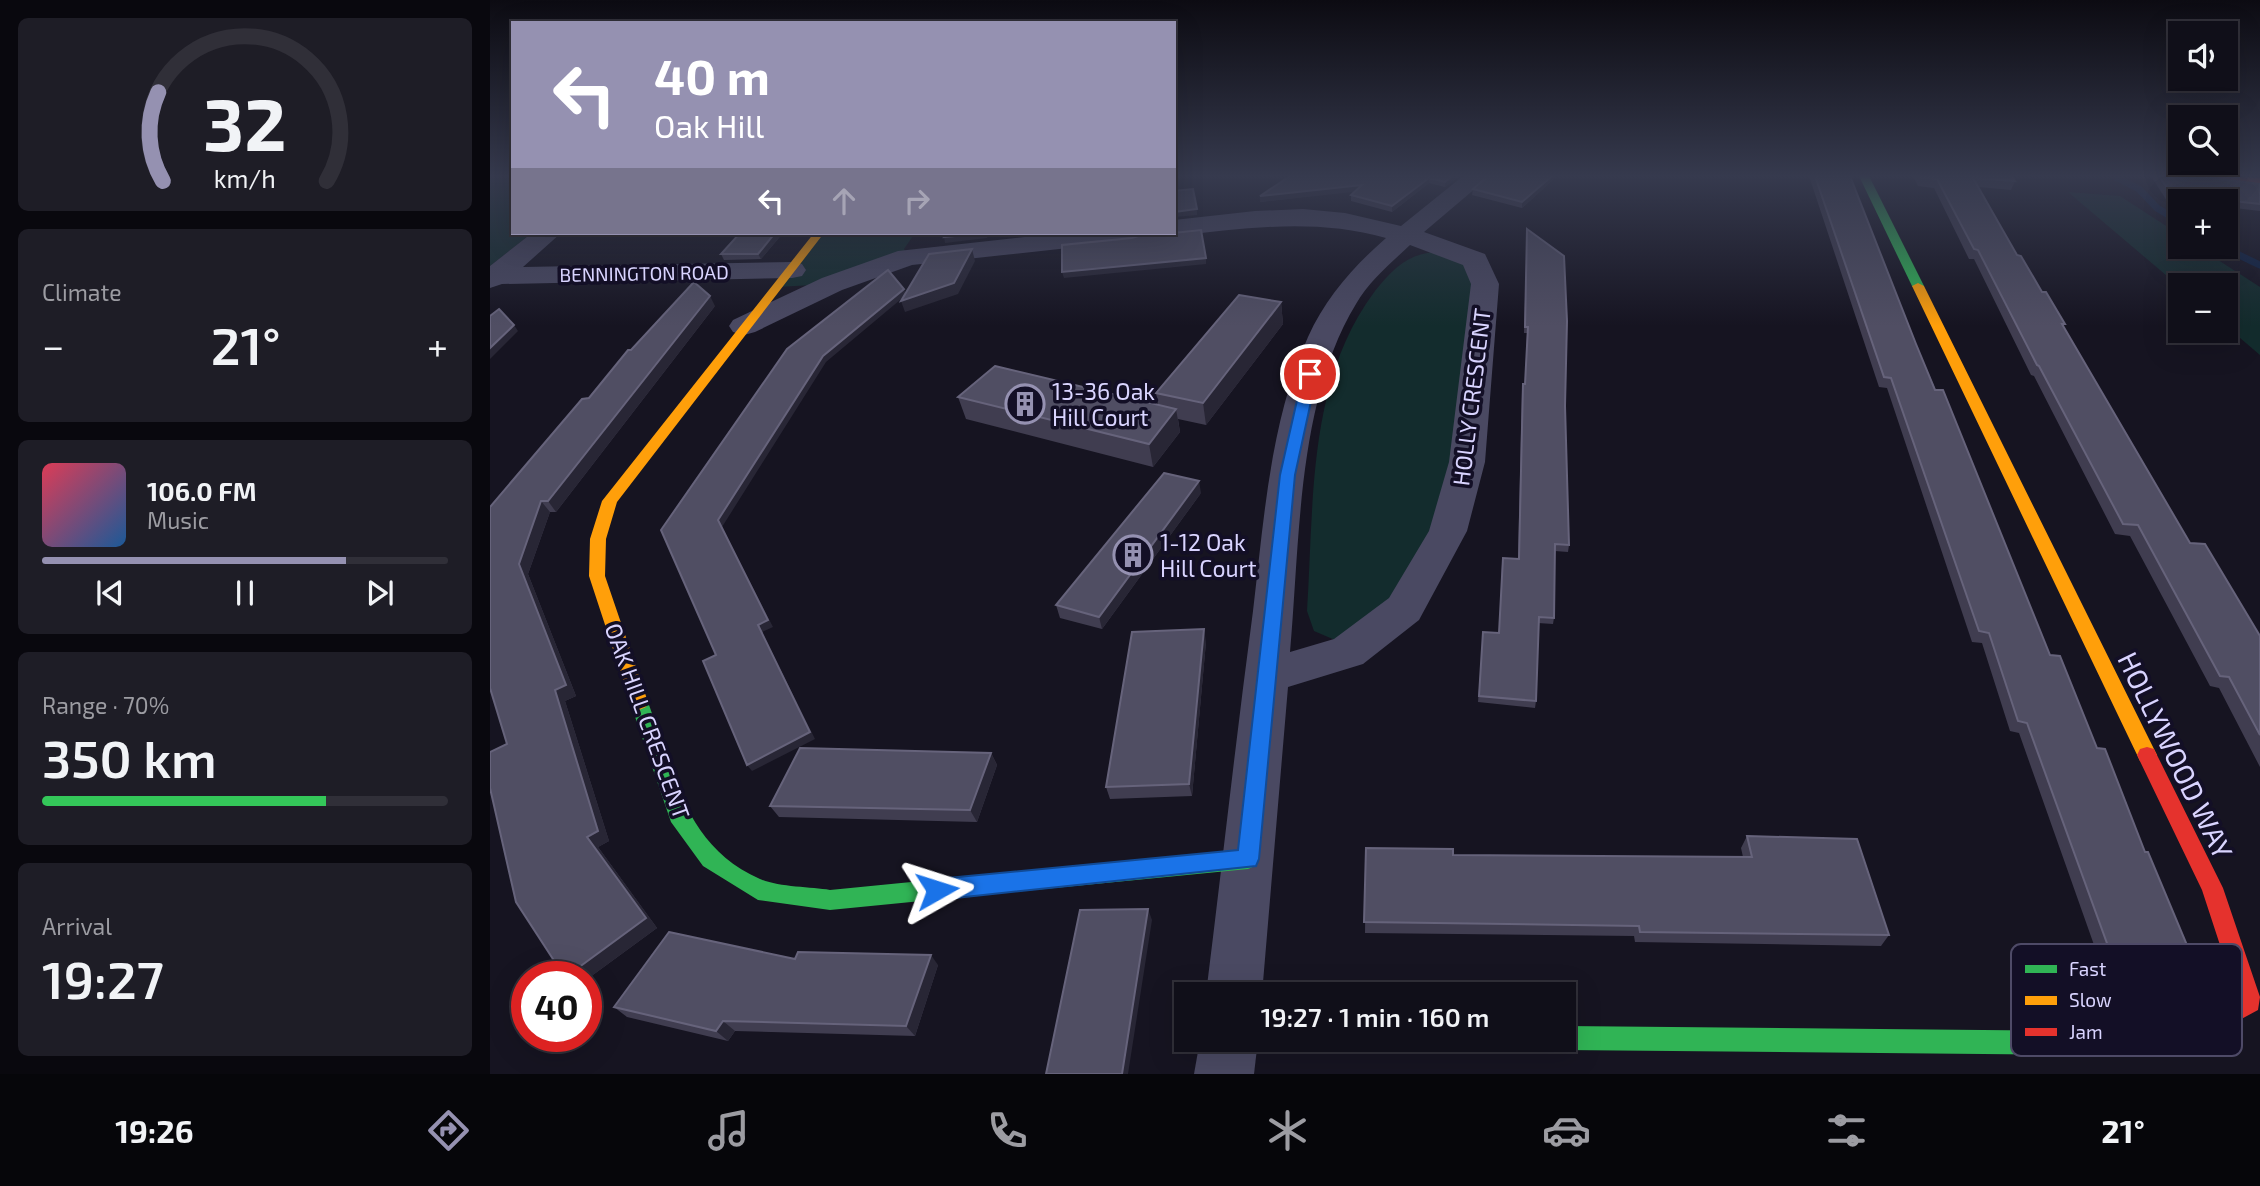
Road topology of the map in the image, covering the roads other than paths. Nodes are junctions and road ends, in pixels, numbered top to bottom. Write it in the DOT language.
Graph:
graph roads {
  1 [pos="1196,226"];
  2 [pos="1363,226"];
  3 [pos="1419,226"];
  4 [pos="1888,226"];
  5 [pos="1176,228"];
  6 [pos="546,235"];
  7 [pos="818,235"];
  8 [pos="1095,235"];
  9 [pos="1407,236"];
  10 [pos="911,245"];
  11 [pos="792,270"];
  12 [pos="493,278"];
  13 [pos="744,326"];
  14 [pos="1267,669"];
  15 [pos="1248,859"];
  16 [pos="2230,944"];
  17 [pos="2242,980"];
  18 [pos="1235,982"];
  19 [pos="2242,1006"];
  20 [pos="1576,1038"];
  21 [pos="2011,1042"];
  22 [pos="1227,1052"];
  23 [pos="1224,1074"];
  1 -- 5 [label="street"];
  2 -- 9 [label="street"];
  3 -- 9 [label="street"];
  4 -- 16 [label="street, HOLLYWOOD WAY"];
  6 -- 12 [label="street"];
  7 -- 11 [label="street, OAK HILL CRESCENT"];
  8 -- 10 [label="street, OAK HILL CRESCENT"];
  9 -- 14 [label="street"];
  9 -- 14 [label="street, HOLLY CRESCENT"];
  10 -- 13 [label="street, OAK HILL CRESCENT"];
  11 -- 12 [label="street, BENNINGTON ROAD"];
  11 -- 13 [label="street, OAK HILL CRESCENT"];
  13 -- 15 [label="street, OAK HILL CRESCENT"];
  14 -- 15 [label="street"];
  15 -- 18 [label="street"];
  17 -- 19 [label="street, HOLLYWOOD WAY"];
  20 -- 21 [label="street, HOLLYWOOD WAY"];
  22 -- 23 [label="street"];
}
